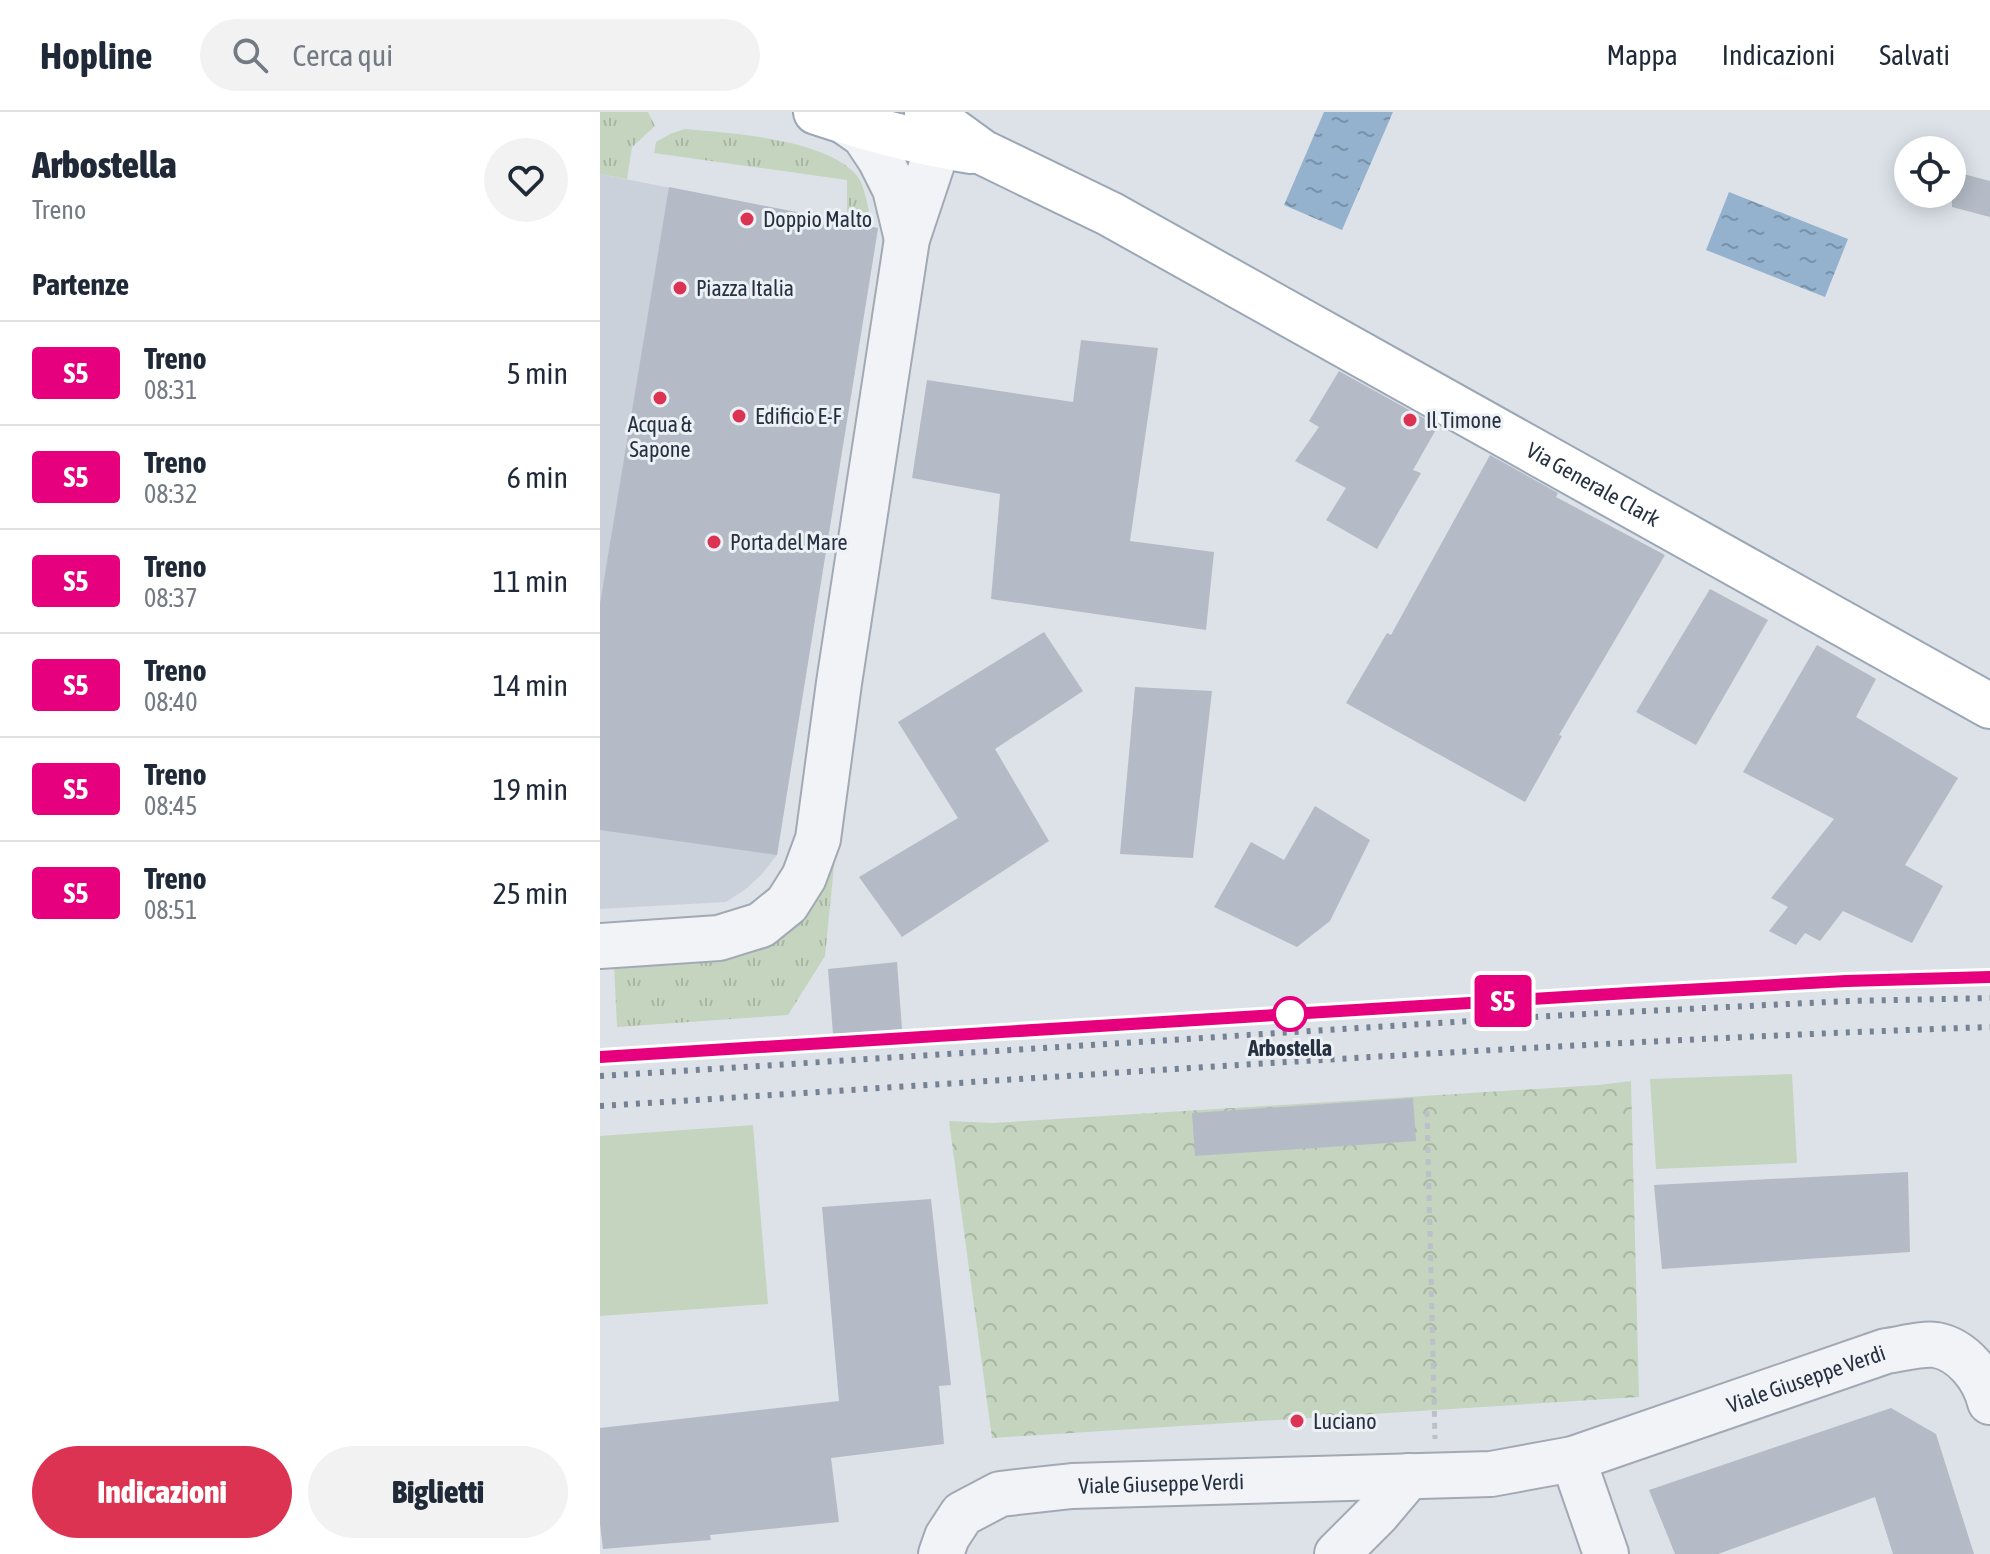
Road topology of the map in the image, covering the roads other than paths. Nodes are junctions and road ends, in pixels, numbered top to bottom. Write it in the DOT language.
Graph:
graph roads {
  1 [pos="830,117"];
  2 [pos="931,124"];
  3 [pos="907,239"];
  4 [pos="1990,706"];
  5 [pos="600,946"];
  6 [pos="1970,1342"];
  7 [pos="1990,1402"];
  8 [pos="1573,1459"];
  9 [pos="1422,1476"];
  10 [pos="941,1554"];
  11 [pos="1337,1554"];
  12 [pos="1606,1554"];
  1 -- 2 [label="main road, Via Generale Clark"];
  1 -- 3 [label="street"];
  2 -- 3 [label="street"];
  2 -- 4 [label="main road, Via Generale Clark"];
  3 -- 5 [label="street"];
  6 -- 7 [label="street, Viale Giuseppe Verdi"];
  6 -- 8 [label="street, Viale Giuseppe Verdi"];
  8 -- 9 [label="street, Viale Giuseppe Verdi"];
  8 -- 12 [label="street"];
  9 -- 10 [label="street, Viale Giuseppe Verdi"];
  9 -- 11 [label="street"];
}
